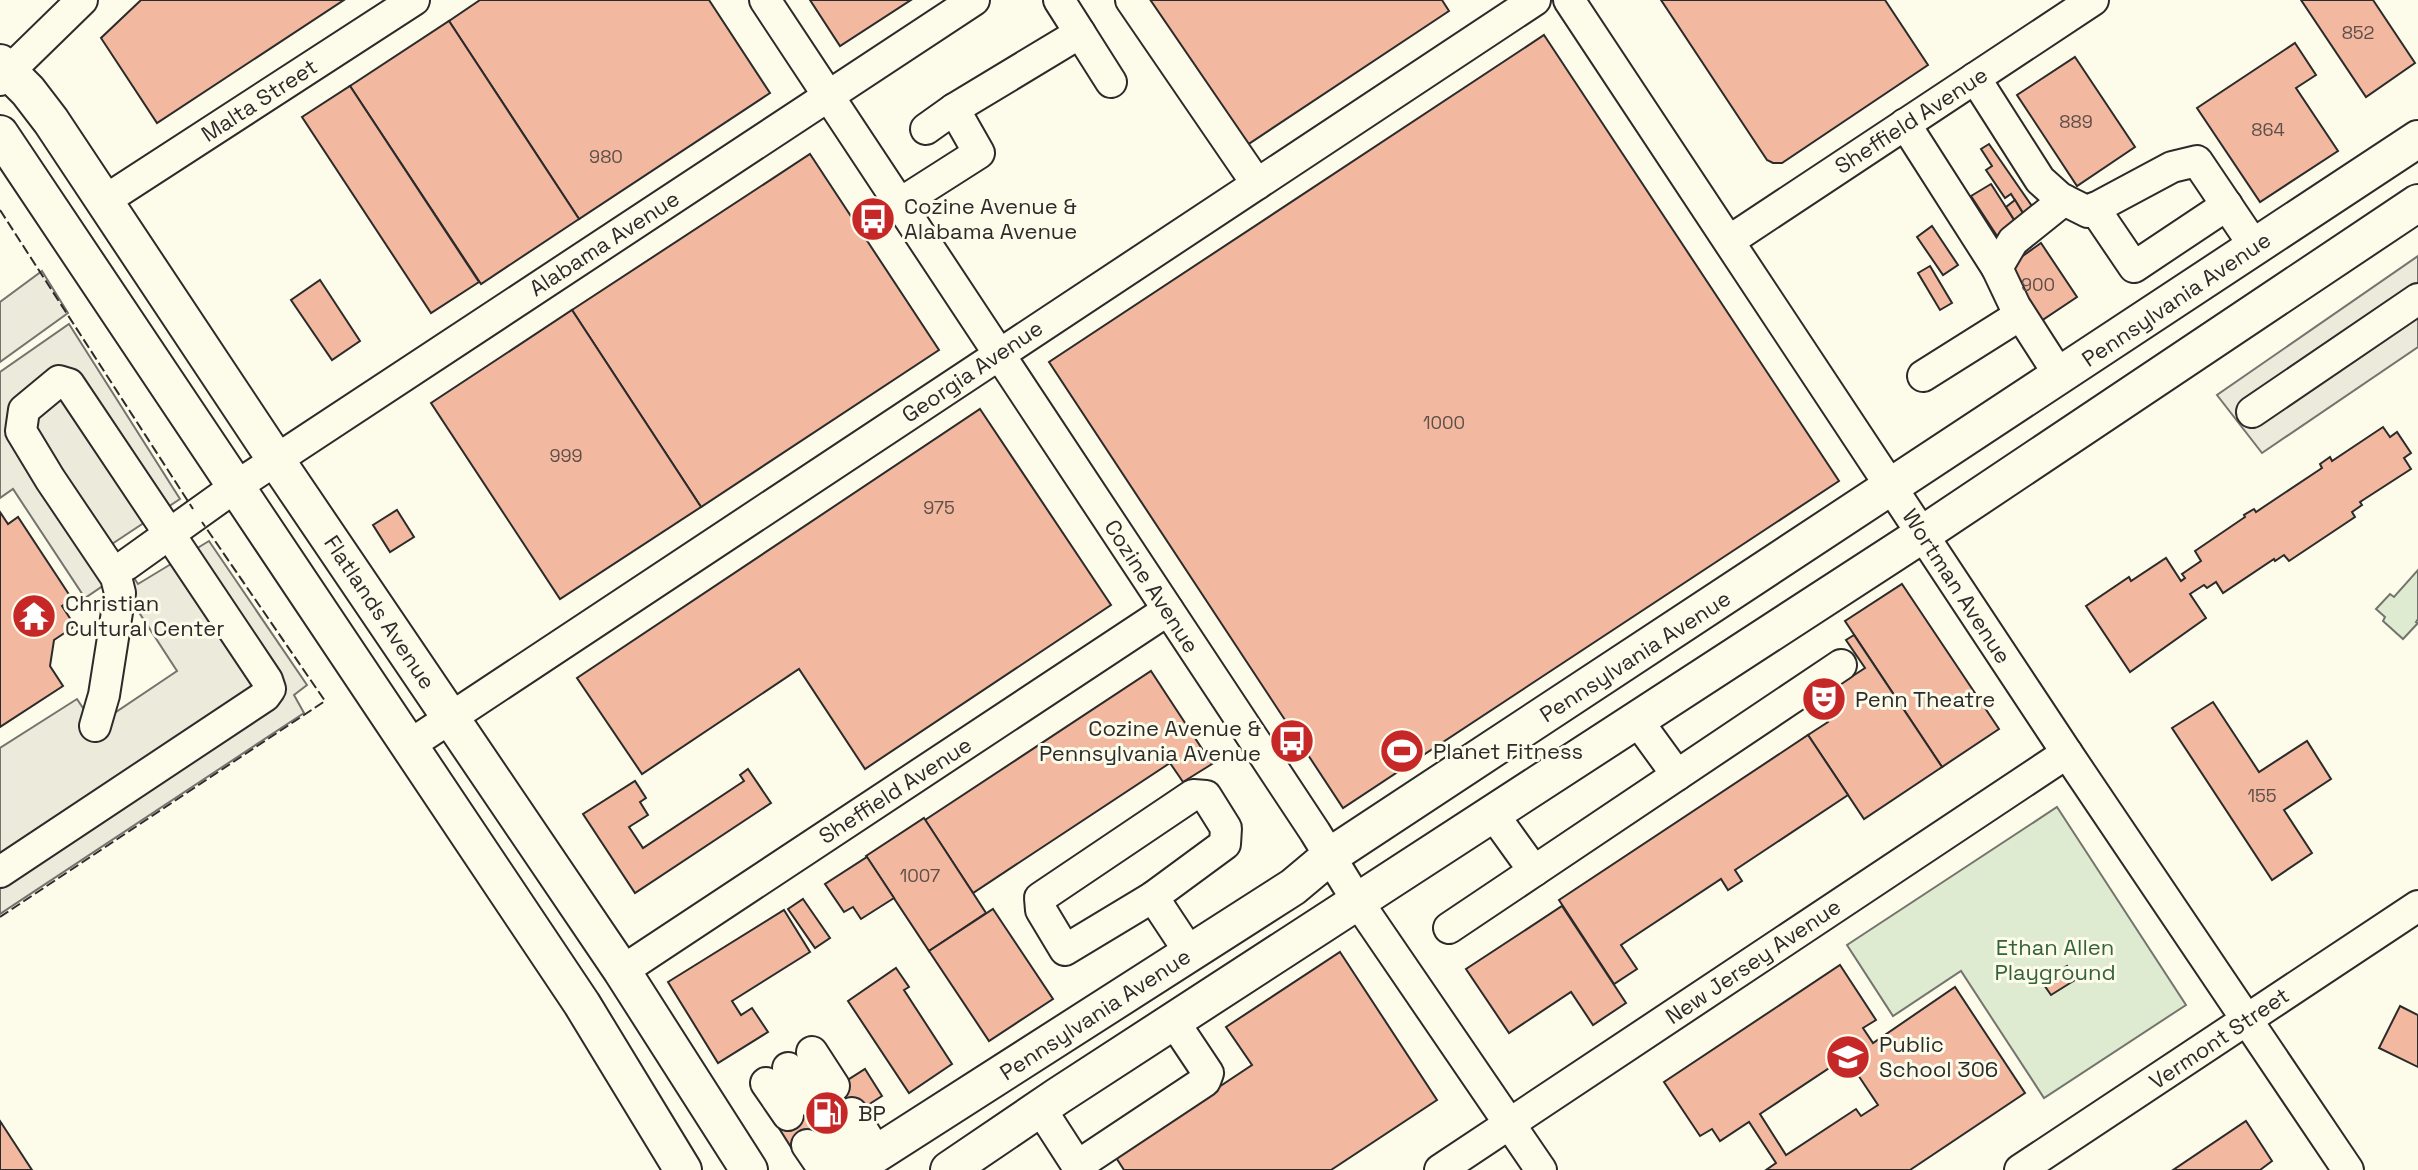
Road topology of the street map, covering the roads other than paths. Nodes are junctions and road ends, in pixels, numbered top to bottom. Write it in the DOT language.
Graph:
graph roads {
  1 [pos="82,0"];
  2 [pos="414,0"];
  3 [pos="765,0"];
  4 [pos="974,0"];
  5 [pos="1059,0"];
  6 [pos="1131,0"];
  7 [pos="1535,0"];
  8 [pos="1569,0"];
  9 [pos="2093,0"];
  10 [pos="1080,33"];
  11 [pos="3,72"];
  12 [pos="1975,78"];
  13 [pos="1111,82"];
  14 [pos="828,95"];
  15 [pos="954,109"];
  16 [pos="1905,124"];
  17 [pos="926,129"];
  18 [pos="0,134"];
  19 [pos="2418,139"];
  20 [pos="1257,184"];
  21 [pos="2064,200"];
  22 [pos="104,201"];
  23 [pos="2418,203"];
  24 [pos="899,204"];
  25 [pos="2227,205"];
  26 [pos="2094,208"];
  27 [pos="1729,241"];
  28 [pos="2255,247"];
  29 [pos="1997,268"];
  30 [pos="2418,299"];
  31 [pos="2020,315"];
  32 [pos="998,354"];
  33 [pos="1923,376"];
  34 [pos="2060,376"];
  35 [pos="2252,412"];
  36 [pos="276,460"];
  37 [pos="235,487"];
  38 [pos="1892,488"];
  39 [pos="169,534"];
  40 [pos="1923,534"];
  41 [pos="126,565"];
  42 [pos="1168,610"];
  43 [pos="1841,665"];
  44 [pos="452,717"];
  45 [pos="1637,720"];
  46 [pos="95,726"];
  47 [pos="411,744"];
  48 [pos="2067,753"];
  49 [pos="1677,775"];
  50 [pos="1493,814"];
  51 [pos="1330,856"];
  52 [pos="1534,871"];
  53 [pos="0,872"];
  54 [pos="1153,897"];
  55 [pos="1358,902"];
  56 [pos="2418,906"];
  57 [pos="1449,928"];
  58 [pos="1190,953"];
  59 [pos="622,971"];
  60 [pos="2247,1019"];
  61 [pos="1174,1022"];
  62 [pos="811,1101"];
  63 [pos="1040,1108"];
  64 [pos="1510,1123"];
  65 [pos="986,1160"];
  66 [pos="852,1165"];
  67 [pos="1078,1168"];
  68 [pos="683,1170"];
  69 [pos="749,1170"];
  70 [pos="949,1170"];
  71 [pos="1440,1170"];
  72 [pos="1541,1170"];
  73 [pos="2020,1170"];
  74 [pos="2348,1170"];
  1 -- 11 [label="street"];
  2 -- 22 [label="street, Malta Street"];
  3 -- 14 [label="street, Cozine Avenue"];
  4 -- 14 [label="street, Alabama Avenue"];
  5 -- 10 [label="street"];
  6 -- 20 [label="street"];
  7 -- 20 [label="street, Georgia Avenue"];
  8 -- 27 [label="street, Wortman Avenue"];
  9 -- 12 [label="street, Sheffield Avenue"];
  10 -- 13 [label="street"];
  10 -- 15 [label="street"];
  11 -- 22 [label="main road, Flatlands Avenue"];
  12 -- 16 [label="street, Sheffield Avenue"];
  12 -- 21 [label="street"];
  14 -- 24 [label="street, Cozine Avenue"];
  14 -- 36 [label="street, Alabama Avenue"];
  15 -- 17 [label="street"];
  15 -- 24 [label="street"];
  16 -- 27 [label="street, Sheffield Avenue"];
  16 -- 29 [label="street"];
  18 -- 37 [label="main road"];
  19 -- 28 [label="main road, Pennsylvania Avenue"];
  20 -- 32 [label="street, Georgia Avenue"];
  21 -- 26 [label="street"];
  21 -- 29 [label="street"];
  22 -- 36 [label="main road, Flatlands Avenue"];
  23 -- 40 [label="main road"];
  24 -- 32 [label="street, Cozine Avenue"];
  25 -- 26 [label="street"];
  25 -- 26 [label="street"];
  25 -- 28 [label="street"];
  27 -- 38 [label="street, Wortman Avenue"];
  28 -- 34 [label="main road, Pennsylvania Avenue"];
  29 -- 31 [label="street"];
  30 -- 35 [label="street"];
  31 -- 33 [label="street"];
  31 -- 34 [label="street"];
  32 -- 42 [label="street, Cozine Avenue"];
  32 -- 44 [label="street, Georgia Avenue"];
  34 -- 38 [label="main road, Pennsylvania Avenue"];
  36 -- 37 [label="street, Alabama Avenue"];
  36 -- 44 [label="main road, Flatlands Avenue"];
  37 -- 39 [label="street, Alabama Avenue"];
  37 -- 47 [label="main road"];
  38 -- 40 [label="street, Wortman Avenue"];
  38 -- 51 [label="main road, Pennsylvania Avenue"];
  39 -- 41 [label="street, Alabama Avenue"];
  39 -- 46 [label="street"];
  39 -- 53 [label="street"];
  40 -- 45 [label="main road"];
  40 -- 48 [label="street, Wortman Avenue"];
  42 -- 51 [label="street, Cozine Avenue"];
  42 -- 59 [label="street, Sheffield Avenue"];
  43 -- 49 [label="street"];
  44 -- 47 [label="street, Georgia Avenue"];
  44 -- 59 [label="main road, Flatlands Avenue"];
  45 -- 49 [label="street"];
  45 -- 50 [label="main road"];
  47 -- 68 [label="main road"];
  48 -- 60 [label="street, Wortman Avenue"];
  48 -- 64 [label="street, New Jersey Avenue"];
  49 -- 52 [label="street"];
  50 -- 52 [label="street"];
  50 -- 55 [label="main road"];
  51 -- 55 [label="street, Cozine Avenue"];
  51 -- 58 [label="main road, Pennsylvania Avenue"];
  52 -- 57 [label="street"];
  54 -- 54 [label="street"];
  54 -- 58 [label="street"];
  55 -- 61 [label="main road"];
  55 -- 64 [label="street, Cozine Avenue"];
  56 -- 60 [label="street, Vermont Street"];
  58 -- 66 [label="main road, Pennsylvania Avenue"];
  59 -- 69 [label="main road, Flatlands Avenue"];
  60 -- 73 [label="street, Vermont Street"];
  60 -- 74 [label="street, Wortman Avenue"];
  61 -- 63 [label="main road"];
  61 -- 67 [label="street"];
  62 -- 62 [label="street"];
  63 -- 65 [label="main road"];
  63 -- 67 [label="street"];
  64 -- 71 [label="street, New Jersey Avenue"];
  64 -- 72 [label="street, Cozine Avenue"];
  65 -- 70 [label="main road"];
  66 -- 66 [label="street"];
}
